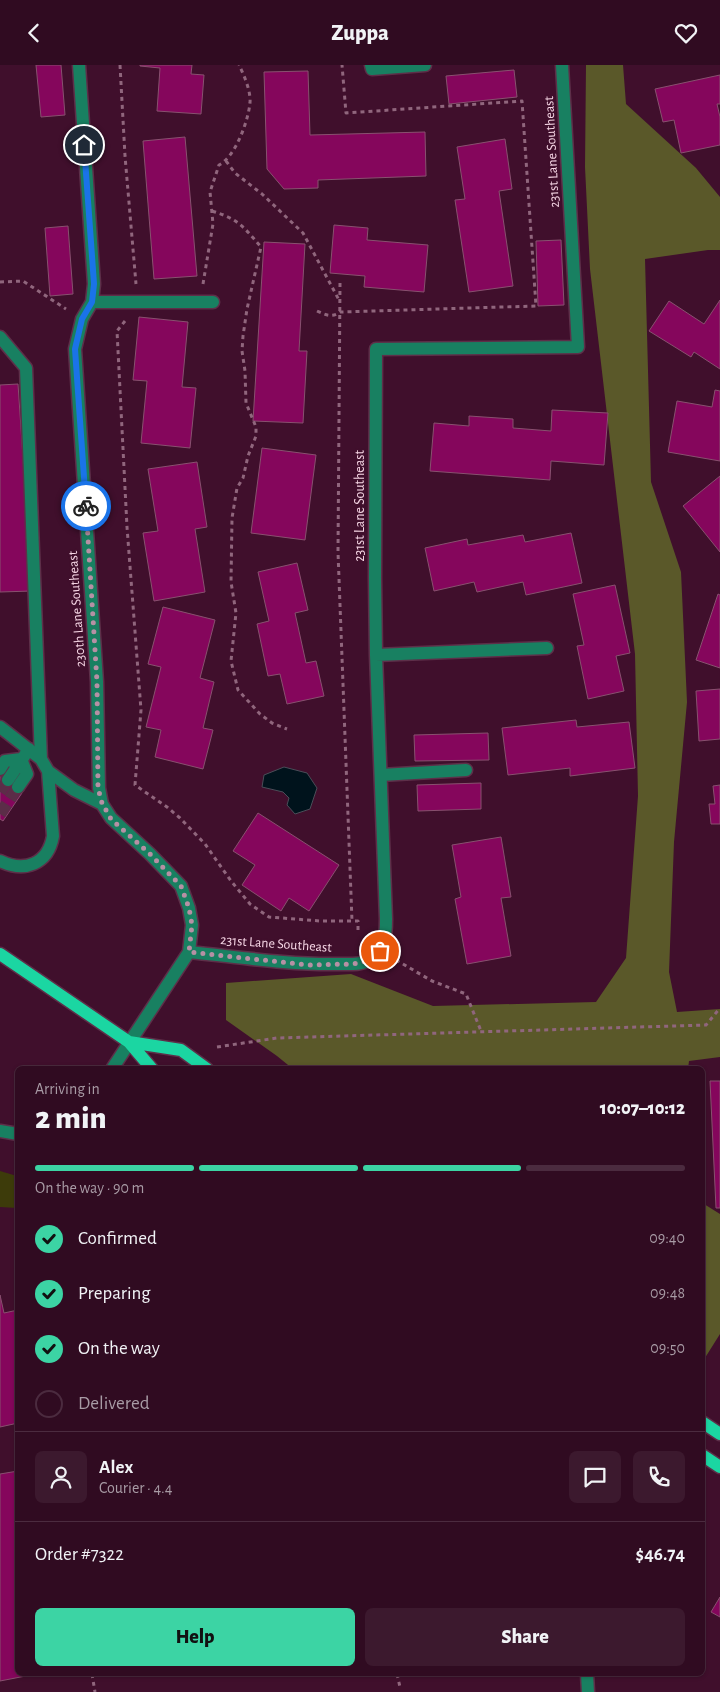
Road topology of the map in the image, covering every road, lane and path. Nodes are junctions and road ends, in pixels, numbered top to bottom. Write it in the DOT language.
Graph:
graph roads {
  1 [pos="79,65"];
  2 [pos="120,65"];
  3 [pos="240,65"];
  4 [pos="342,65"];
  5 [pos="425,65"];
  6 [pos="562,65"];
  7 [pos="371,67"];
  8 [pos="226,161"];
  9 [pos="212,211"];
  10 [pos="0,282"];
  11 [pos="340,283"];
  12 [pos="92,302"];
  13 [pos="138,302"];
  14 [pos="207,302"];
  15 [pos="340,302"];
  16 [pos="318,311"];
  17 [pos="340,312"];
  18 [pos="82,319"];
  19 [pos="0,337"];
  20 [pos="547,647"];
  21 [pos="376,655"];
  22 [pos="0,727"];
  23 [pos="287,729"];
  24 [pos="25,754"];
  25 [pos="41,759"];
  26 [pos="0,769"];
  27 [pos="466,770"];
  28 [pos="48,771"];
  29 [pos="381,775"];
  30 [pos="13,783"];
  31 [pos="102,803"];
  32 [pos="0,861"];
  33 [pos="352,921"];
  34 [pos="358,934"];
  35 [pos="380,951"];
  36 [pos="189,952"];
  37 [pos="0,954"];
  38 [pos="720,1008"];
  39 [pos="481,1031"];
  40 [pos="129,1042"];
  41 [pos="217,1047"];
  42 [pos="114,1066"];
  43 [pos="149,1066"];
  44 [pos="203,1066"];
  45 [pos="0,1131"];
  46 [pos="15,1134"];
  47 [pos="705,1424"];
  48 [pos="720,1434"];
  49 [pos="705,1457"];
  50 [pos="720,1467"];
  51 [pos="92,1676"];
  52 [pos="397,1676"];
  53 [pos="587,1676"];
  54 [pos="400,1687"];
  55 [pos="95,1692"];
  56 [pos="588,1692"];
  1 -- 12 [label="street, 230th Lane Southeast"];
  2 -- 13 [label="path"];
  3 -- 8 [label="path"];
  4 -- 17 [label="path"];
  5 -- 7 [label="street"];
  6 -- 21 [label="street, 231st Lane Southeast"];
  8 -- 9 [label="path"];
  8 -- 15 [label="path"];
  9 -- 14 [label="path"];
  9 -- 23 [label="path"];
  10 -- 18 [label="path"];
  11 -- 15 [label="path"];
  12 -- 13 [label="street"];
  12 -- 18 [label="street, 230th Lane Southeast"];
  13 -- 14 [label="street"];
  13 -- 33 [label="path"];
  15 -- 17 [label="path"];
  16 -- 17 [label="path"];
  17 -- 33 [label="path"];
  18 -- 31 [label="street, 230th Lane Southeast"];
  19 -- 25 [label="street"];
  20 -- 21 [label="street"];
  21 -- 29 [label="street, 231st Lane Southeast"];
  22 -- 24 [label="street"];
  24 -- 25 [label="street"];
  24 -- 26 [label="street"];
  24 -- 30 [label="street"];
  25 -- 28 [label="street"];
  27 -- 29 [label="street"];
  28 -- 31 [label="street"];
  28 -- 32 [label="street"];
  29 -- 35 [label="street, 231st Lane Southeast"];
  31 -- 36 [label="street, 230th Lane Southeast"];
  33 -- 34 [label="path"];
  35 -- 36 [label="street, 231st Lane Southeast"];
  35 -- 39 [label="path"];
  36 -- 40 [label="street, 230th Lane Southeast"];
  37 -- 40 [label="main road"];
  38 -- 39 [label="path"];
  39 -- 41 [label="path"];
  40 -- 42 [label="street, 230th Lane Southeast"];
  40 -- 43 [label="main road"];
  40 -- 44 [label="main road"];
  45 -- 46 [label="street"];
  47 -- 48 [label="main road"];
  49 -- 50 [label="main road"];
  51 -- 55 [label="path"];
  52 -- 54 [label="path"];
  53 -- 56 [label="street"];
}
